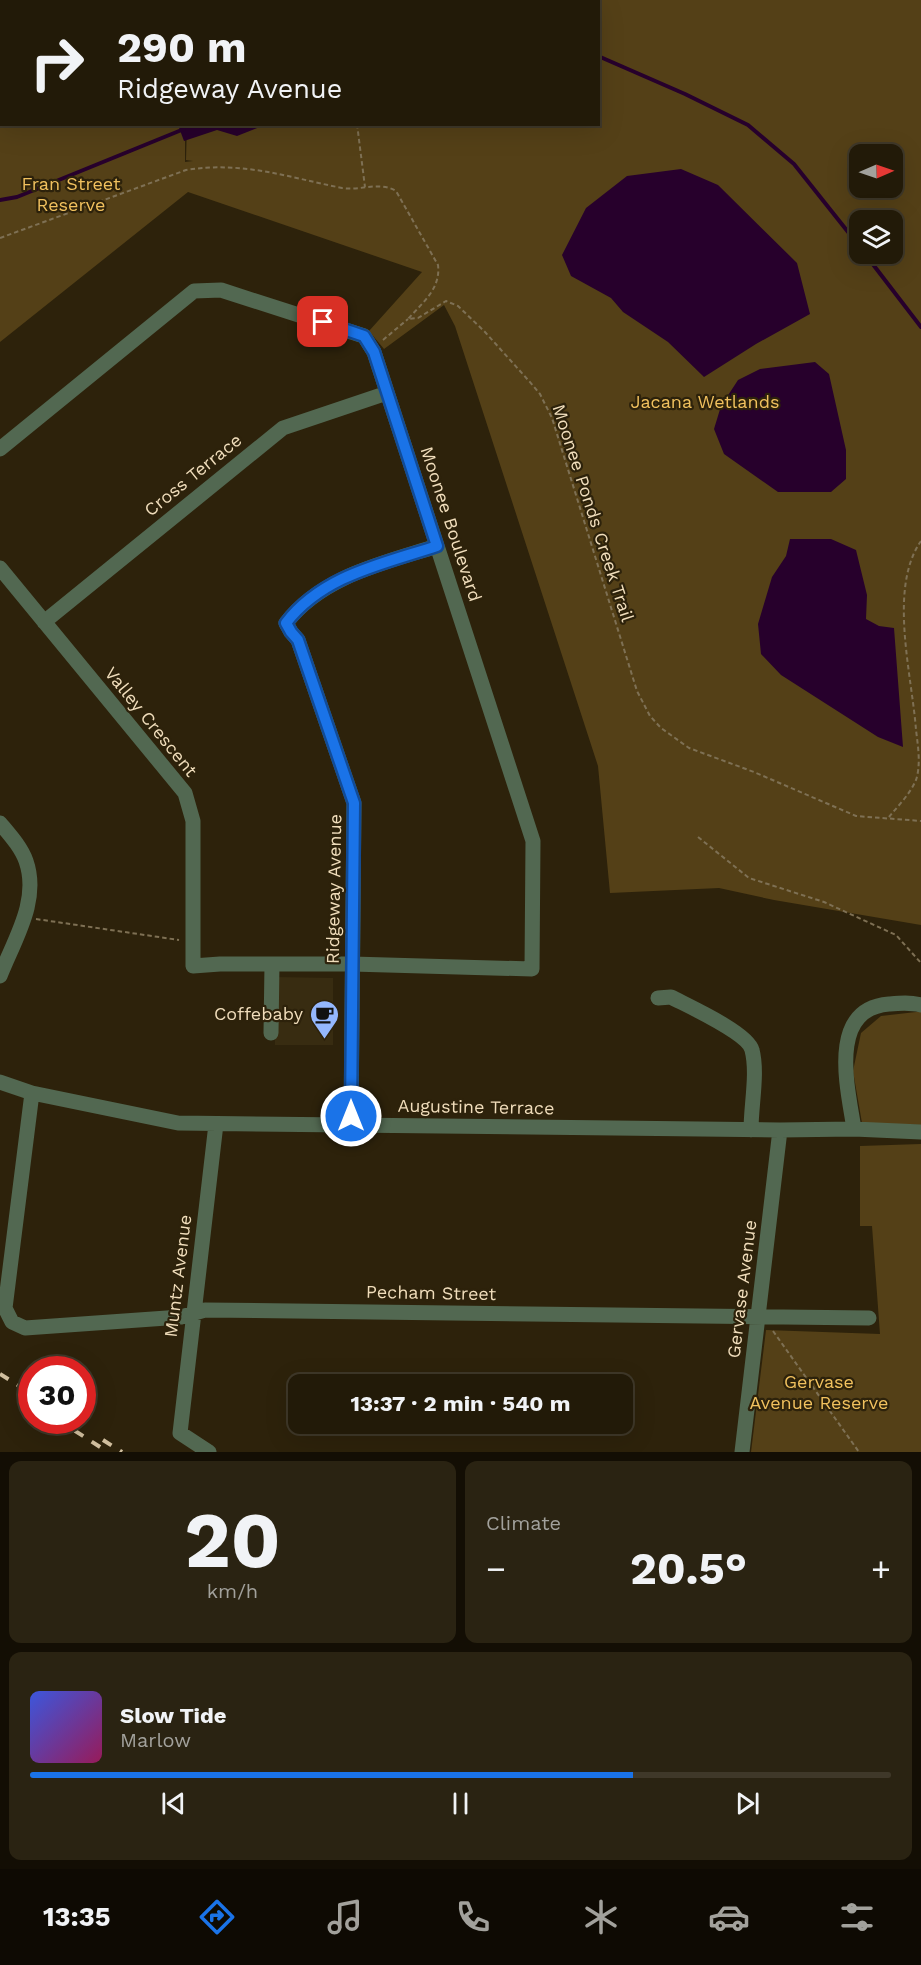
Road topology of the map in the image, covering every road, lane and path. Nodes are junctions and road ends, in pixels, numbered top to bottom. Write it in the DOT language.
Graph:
graph roads {
  1 [pos="357,126"];
  2 [pos="365,187"];
  3 [pos="0,238"];
  4 [pos="408,319"];
  5 [pos="383,340"];
  6 [pos="387,393"];
  7 [pos="0,449"];
  8 [pos="921,541"];
  9 [pos="437,546"];
  10 [pos="0,568"];
  11 [pos="44,622"];
  12 [pos="889,817"];
  13 [pos="921,821"];
  14 [pos="0,823"];
  15 [pos="698,837"];
  16 [pos="36,919"];
  17 [pos="182,941"];
  18 [pos="921,963"];
  19 [pos="272,964"];
  20 [pos="352,964"];
  21 [pos="0,976"];
  22 [pos="658,998"];
  23 [pos="921,1005"];
  24 [pos="271,1033"];
  25 [pos="0,1082"];
  26 [pos="32,1093"];
  27 [pos="216,1124"];
  28 [pos="351,1125"];
  29 [pos="854,1129"];
  30 [pos="751,1130"];
  31 [pos="780,1130"];
  32 [pos="921,1132"];
  33 [pos="193,1314"];
  34 [pos="869,1318"];
  35 [pos="764,1321"];
  36 [pos="209,1452"];
  37 [pos="742,1452"];
  38 [pos="859,1452"];
  1 -- 2 [label="path"];
  2 -- 3 [label="path"];
  2 -- 4 [label="path"];
  4 -- 5 [label="path"];
  4 -- 12 [label="path, Moonee Ponds Creek Trail"];
  6 -- 7 [label="street, Moonee Boulevard"];
  6 -- 9 [label="street, Moonee Boulevard"];
  6 -- 11 [label="street, Cross Terrace"];
  8 -- 12 [label="path"];
  9 -- 20 [label="street, Ridgeway Avenue"];
  9 -- 20 [label="street, Moonee Boulevard"];
  10 -- 11 [label="street, Valley Crescent"];
  11 -- 19 [label="street, Valley Crescent"];
  12 -- 13 [label="path, Moonee Ponds Creek Trail"];
  14 -- 21 [label="street"];
  15 -- 18 [label="path"];
  16 -- 17 [label="path"];
  19 -- 20 [label="street"];
  19 -- 24 [label="street"];
  20 -- 28 [label="street, Ridgeway Avenue"];
  22 -- 30 [label="street"];
  23 -- 29 [label="street"];
  25 -- 26 [label="street, Augustine Terrace"];
  26 -- 27 [label="street, Augustine Terrace"];
  26 -- 33 [label="street, Pecham Street"];
  27 -- 28 [label="street, Augustine Terrace"];
  27 -- 33 [label="street, Muntz Avenue"];
  28 -- 30 [label="street, Augustine Terrace"];
  29 -- 31 [label="street, Augustine Terrace"];
  29 -- 32 [label="street, Augustine Terrace"];
  30 -- 31 [label="street, Augustine Terrace"];
  31 -- 35 [label="street, Gervase Avenue"];
  33 -- 35 [label="street, Pecham Street"];
  33 -- 36 [label="street, Muntz Avenue"];
  34 -- 35 [label="street, Pecham Street"];
  35 -- 37 [label="street, Gervase Avenue"];
  35 -- 38 [label="path"];
}
